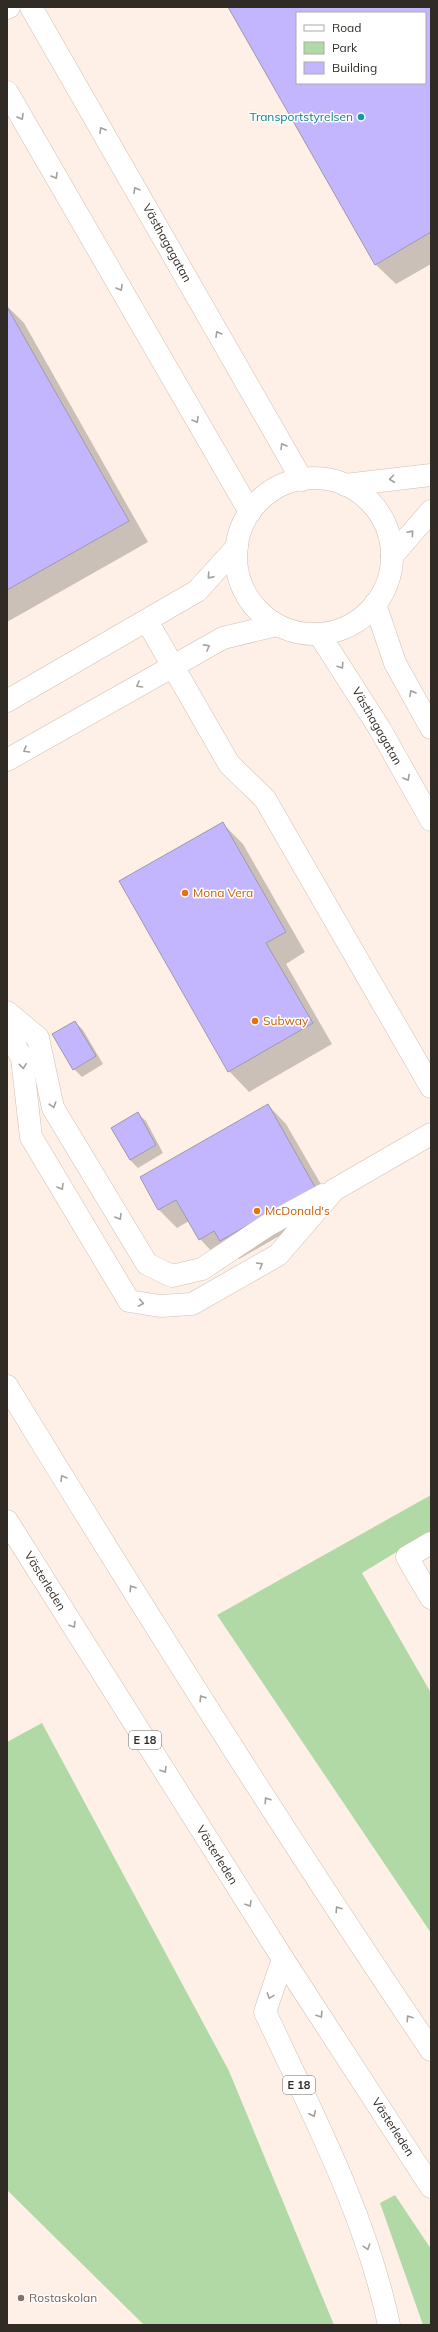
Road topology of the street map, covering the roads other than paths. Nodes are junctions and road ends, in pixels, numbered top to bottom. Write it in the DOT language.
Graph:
graph roads {
  1 [pos="31,7"];
  2 [pos="7,92"];
  3 [pos="431,475"];
  4 [pos="302,480"];
  5 [pos="345,485"];
  6 [pos="431,511"];
  7 [pos="250,512"];
  8 [pos="237,547"];
  9 [pos="392,556"];
  10 [pos="375,604"];
  11 [pos="147,621"];
  12 [pos="277,626"];
  13 [pos="319,634"];
  14 [pos="172,666"];
  15 [pos="7,701"];
  16 [pos="431,728"];
  17 [pos="7,760"];
  18 [pos="431,820"];
  19 [pos="7,1012"];
  20 [pos="7,1031"];
  21 [pos="431,1086"];
  22 [pos="431,1134"];
  23 [pos="334,1190"];
  24 [pos="7,1386"];
  25 [pos="7,1521"];
  26 [pos="431,1543"];
  27 [pos="431,1598"];
  28 [pos="283,1959"];
  29 [pos="431,2050"];
  30 [pos="431,2186"];
  31 [pos="390,2325"];
  4 -- 1 [label="main road, Västhagagatan, one-way"];
  2 -- 7 [label="main road, one-way"];
  3 -- 5 [label="main road, one-way"];
  4 -- 5 [label="main road"];
  4 -- 7 [label="main road"];
  5 -- 9 [label="main road"];
  9 -- 6 [label="main road, one-way"];
  7 -- 8 [label="main road"];
  8 -- 11 [label="main road, one-way"];
  8 -- 12 [label="main road"];
  9 -- 10 [label="main road"];
  10 -- 13 [label="main road"];
  16 -- 10 [label="main road, one-way"];
  11 -- 14 [label="main road"];
  11 -- 15 [label="main road"];
  12 -- 13 [label="main road"];
  14 -- 12 [label="main road, one-way"];
  13 -- 18 [label="main road, Västhagagatan, one-way"];
  14 -- 17 [label="main road, one-way"];
  14 -- 21 [label="main road"];
  19 -- 23 [label="main road, one-way"];
  20 -- 23 [label="main road, one-way"];
  22 -- 23 [label="main road"];
  29 -- 24 [label="main road, one-way"];
  25 -- 28 [label="main road, Västerleden / E 18, one-way"];
  26 -- 27 [label="main road"];
  28 -- 30 [label="main road, Västerleden / E 18, one-way"];
  28 -- 31 [label="main road, E 18, one-way"];
}
